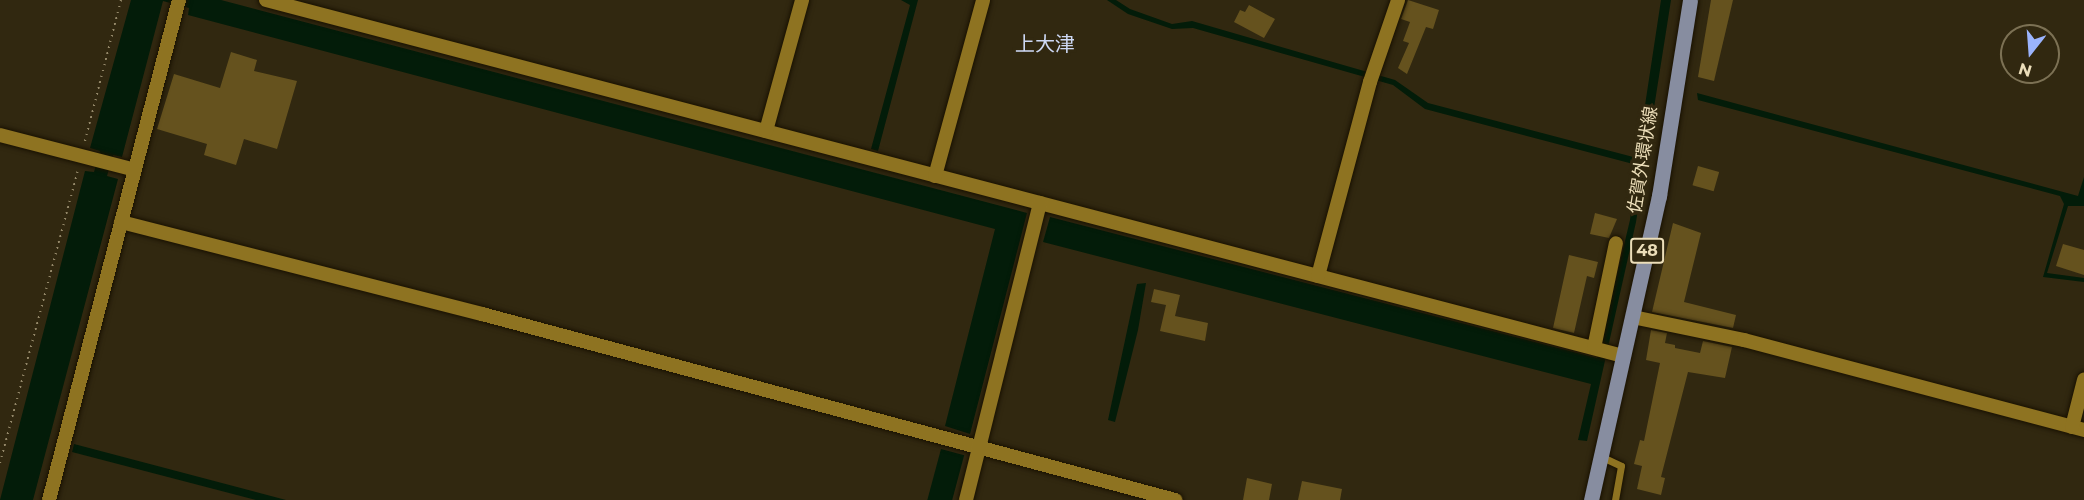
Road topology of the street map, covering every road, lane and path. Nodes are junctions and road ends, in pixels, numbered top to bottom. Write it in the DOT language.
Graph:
graph roads {
  1 [pos="121,0"];
  2 [pos="267,0"];
  3 [pos="802,0"];
  4 [pos="983,0"];
  5 [pos="1398,0"];
  6 [pos="1690,0"];
  7 [pos="178,4"];
  8 [pos="766,131"];
  9 [pos="0,135"];
  10 [pos="1635,148"];
  11 [pos="1653,152"];
  12 [pos="81,155"];
  13 [pos="135,170"];
  14 [pos="936,176"];
  15 [pos="1040,203"];
  16 [pos="122,222"];
  17 [pos="1616,243"];
  18 [pos="1318,276"];
  19 [pos="1634,317"];
  20 [pos="1605,351"];
  21 [pos="2084,380"];
  22 [pos="2078,429"];
  23 [pos="981,446"];
  24 [pos="1600,456"];
  25 [pos="0,463"];
  26 [pos="48,500"];
  27 [pos="966,500"];
  28 [pos="1175,500"];
  29 [pos="1591,500"];
  30 [pos="1615,500"];
  1 -- 12 [label="path"];
  2 -- 8 [label="street"];
  3 -- 8 [label="street"];
  4 -- 14 [label="street"];
  5 -- 18 [label="street"];
  6 -- 19 [label="main road, 佐賀外環状線 / 48"];
  7 -- 13 [label="street"];
  8 -- 14 [label="street"];
  9 -- 12 [label="street"];
  10 -- 11 [label="path"];
  12 -- 13 [label="street"];
  12 -- 25 [label="path"];
  13 -- 16 [label="street"];
  14 -- 15 [label="street"];
  15 -- 18 [label="street"];
  15 -- 23 [label="street"];
  16 -- 23 [label="street"];
  16 -- 26 [label="street"];
  17 -- 20 [label="street"];
  18 -- 20 [label="street"];
  19 -- 20 [label="main road, 佐賀外環状線 / 48"];
  19 -- 22 [label="street"];
  20 -- 24 [label="main road, 佐賀外環状線 / 48"];
  21 -- 22 [label="street"];
  23 -- 27 [label="street"];
  23 -- 28 [label="street"];
  24 -- 29 [label="main road, 佐賀外環状線 / 48"];
  24 -- 30 [label="lane"];
}
